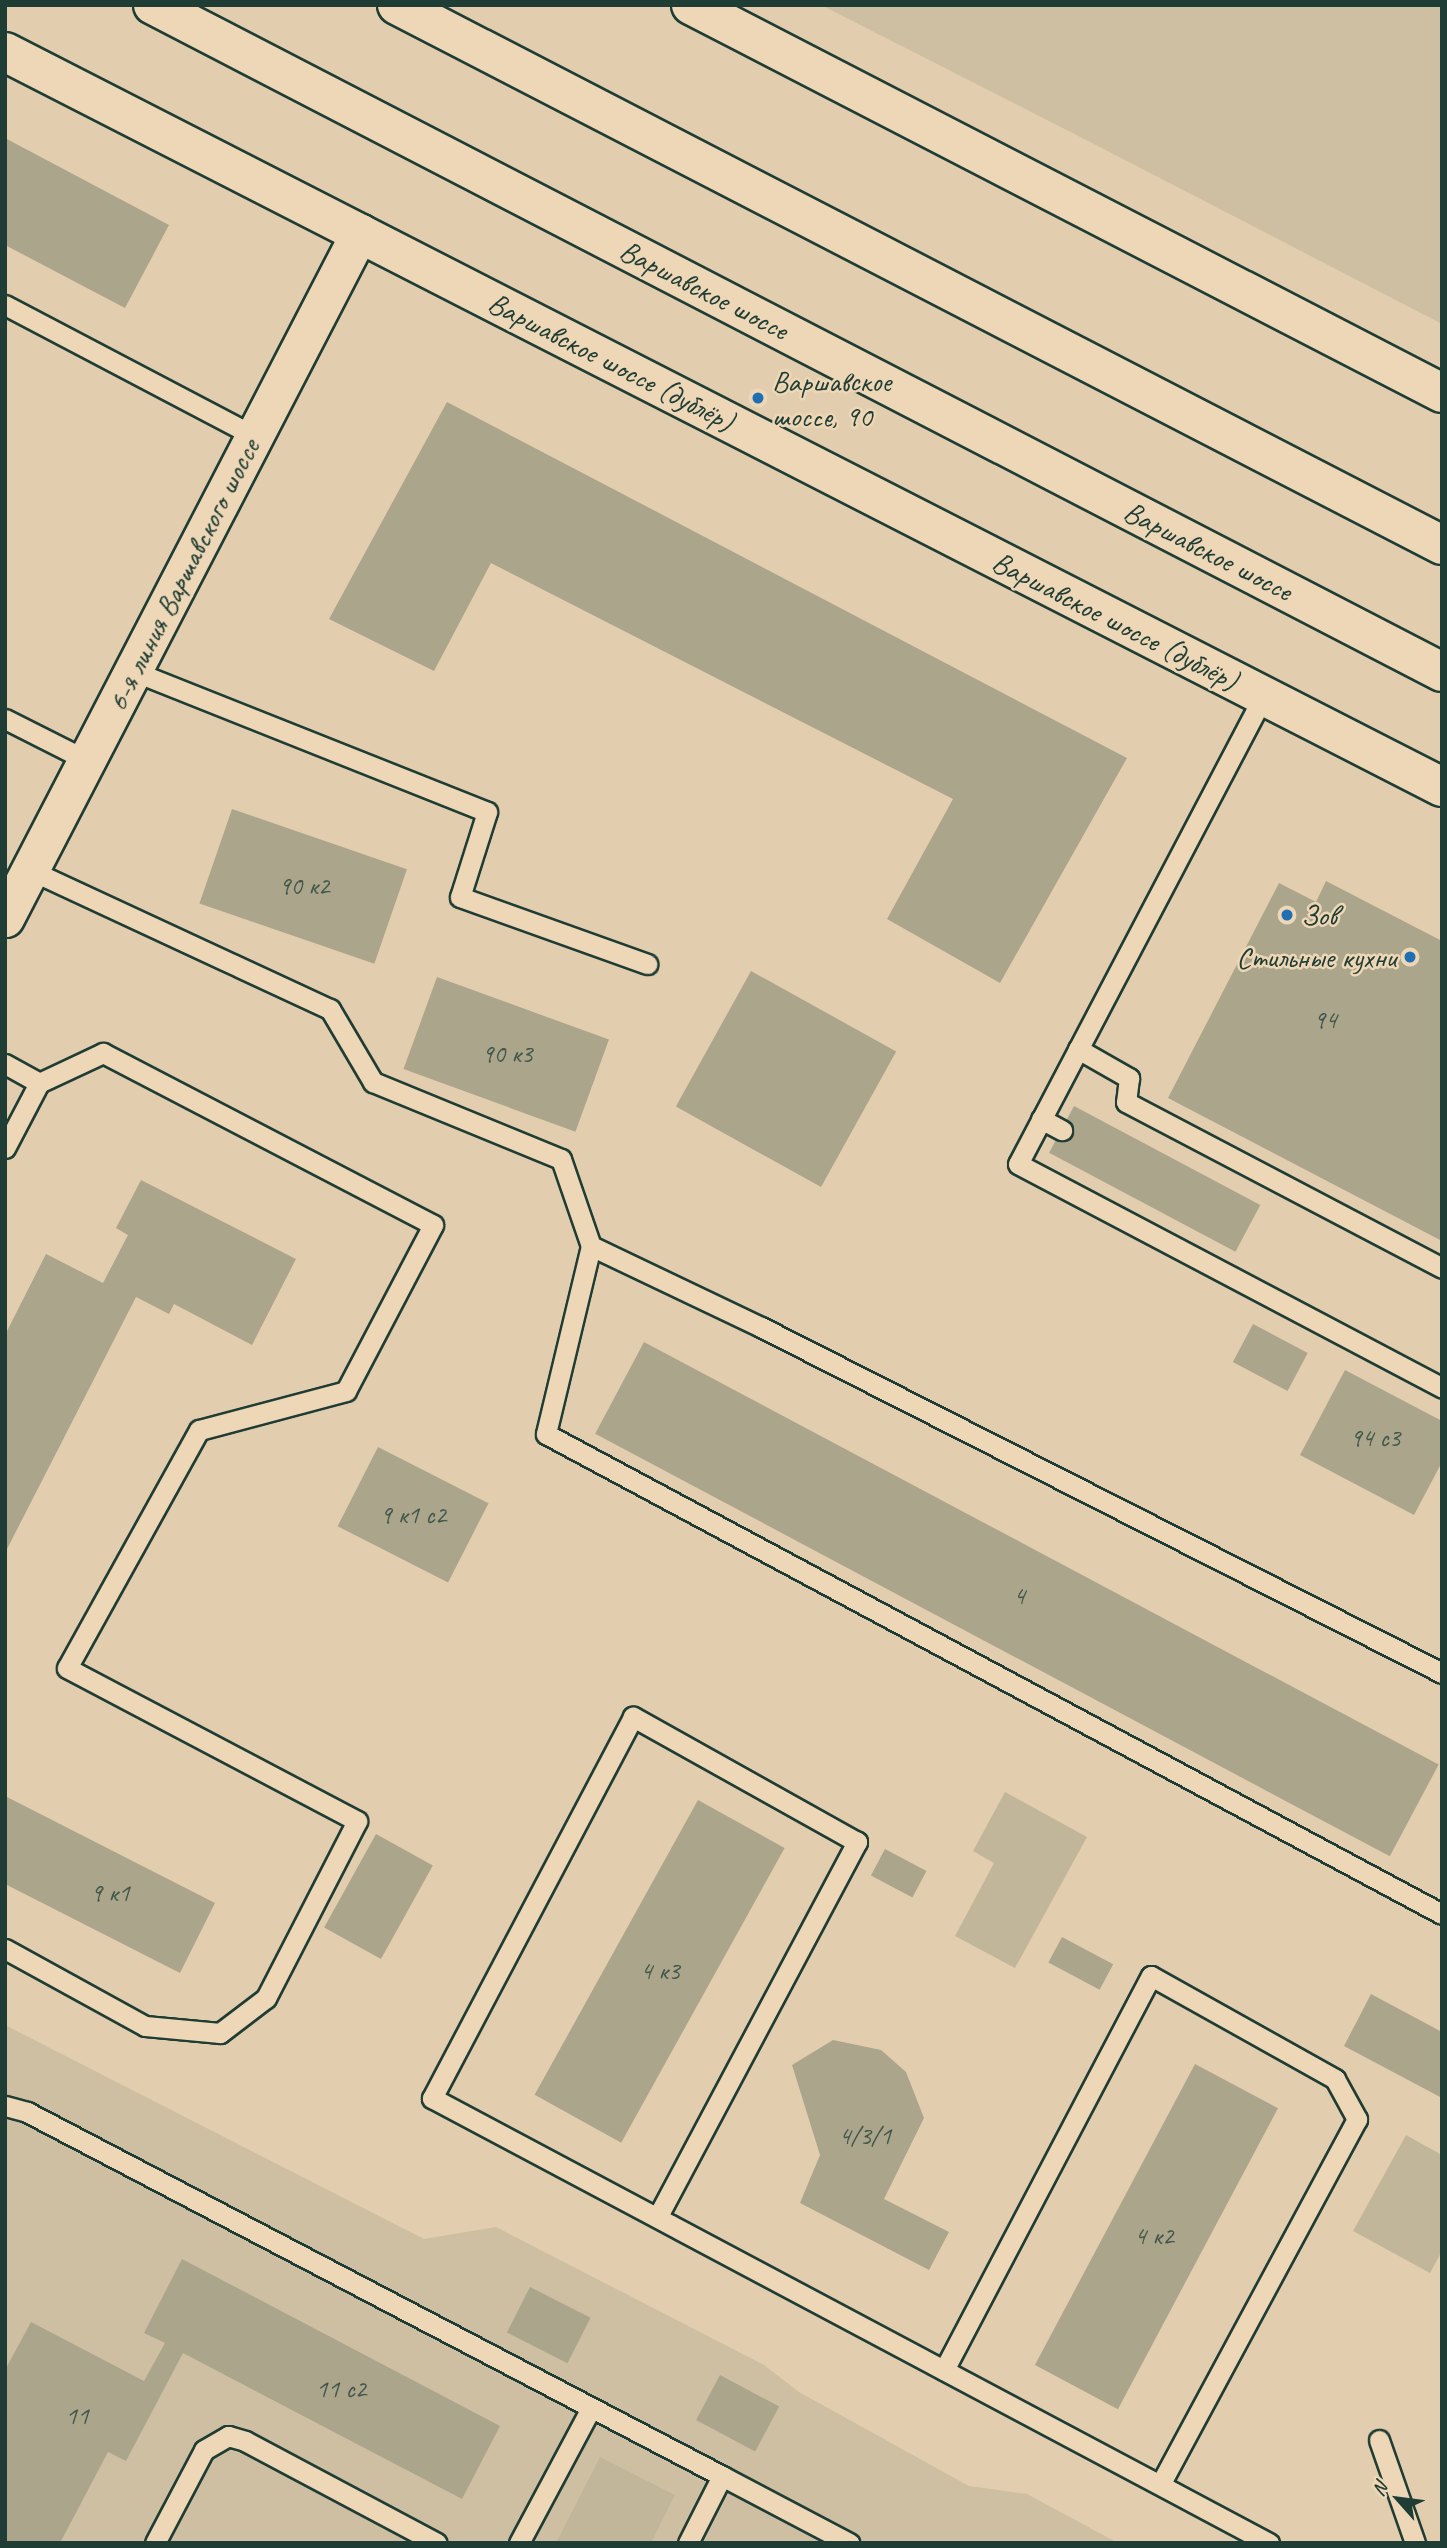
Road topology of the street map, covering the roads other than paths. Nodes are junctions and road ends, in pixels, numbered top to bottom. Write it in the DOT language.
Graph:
graph roads {
  1 [pos="153,5"];
  2 [pos="397,5"];
  3 [pos="691,5"];
  4 [pos="5,52"];
  5 [pos="360,232"];
  6 [pos="5,304"];
  7 [pos="1442,393"];
  8 [pos="254,436"];
  9 [pos="1442,545"];
  10 [pos="133,671"];
  11 [pos="1442,672"];
  12 [pos="1262,697"];
  13 [pos="5,719"];
  14 [pos="86,761"];
  15 [pos="1442,787"];
  16 [pos="30,870"];
  17 [pos="5,918"];
  18 [pos="646,964"];
  19 [pos="1078,1049"];
  20 [pos="5,1064"];
  21 [pos="39,1083"];
  22 [pos="1041,1119"];
  23 [pos="1062,1130"];
  24 [pos="5,1147"];
  25 [pos="591,1246"];
  26 [pos="1442,1268"];
  27 [pos="1442,1388"];
  28 [pos="1442,1673"];
  29 [pos="1442,1913"];
  30 [pos="5,1949"];
  31 [pos="5,2106"];
  32 [pos="658,2217"];
  33 [pos="944,2370"];
  34 [pos="591,2408"];
  35 [pos="1379,2440"];
  36 [pos="722,2476"];
  37 [pos="1161,2483"];
  38 [pos="155,2543"];
  39 [pos="438,2543"];
  40 [pos="519,2543"];
  41 [pos="688,2543"];
  42 [pos="849,2543"];
  43 [pos="1269,2543"];
  44 [pos="1415,2543"];
  1 -- 11 [label="main road, Варшавское шоссе"];
  2 -- 9 [label="main road"];
  3 -- 7 [label="main road"];
  4 -- 5 [label="main road, Варшавское шоссе (дублёр)"];
  5 -- 8 [label="street, 6-я линия Варшавского шоссе"];
  5 -- 12 [label="main road, Варшавское шоссе (дублёр)"];
  6 -- 8 [label="lane"];
  8 -- 10 [label="street, 6-я линия Варшавского шоссе"];
  10 -- 14 [label="street, 6-я линия Варшавского шоссе"];
  10 -- 18 [label="lane"];
  12 -- 15 [label="main road, Варшавское шоссе (дублёр)"];
  12 -- 19 [label="lane"];
  13 -- 14 [label="lane"];
  14 -- 16 [label="street, 6-я линия Варшавского шоссе"];
  16 -- 17 [label="street, 6-я линия Варшавского шоссе"];
  16 -- 25 [label="lane"];
  19 -- 22 [label="lane"];
  19 -- 26 [label="lane"];
  20 -- 21 [label="lane"];
  21 -- 24 [label="lane"];
  21 -- 30 [label="lane"];
  22 -- 23 [label="lane"];
  22 -- 27 [label="lane"];
  25 -- 28 [label="lane"];
  25 -- 29 [label="lane"];
  31 -- 34 [label="lane"];
  32 -- 32 [label="lane"];
  32 -- 33 [label="lane"];
  33 -- 37 [label="lane"];
  33 -- 37 [label="lane"];
  34 -- 36 [label="lane"];
  34 -- 40 [label="lane"];
  35 -- 44 [label="lane"];
  36 -- 41 [label="lane"];
  36 -- 42 [label="lane"];
  37 -- 43 [label="lane"];
  38 -- 39 [label="lane"];
}
